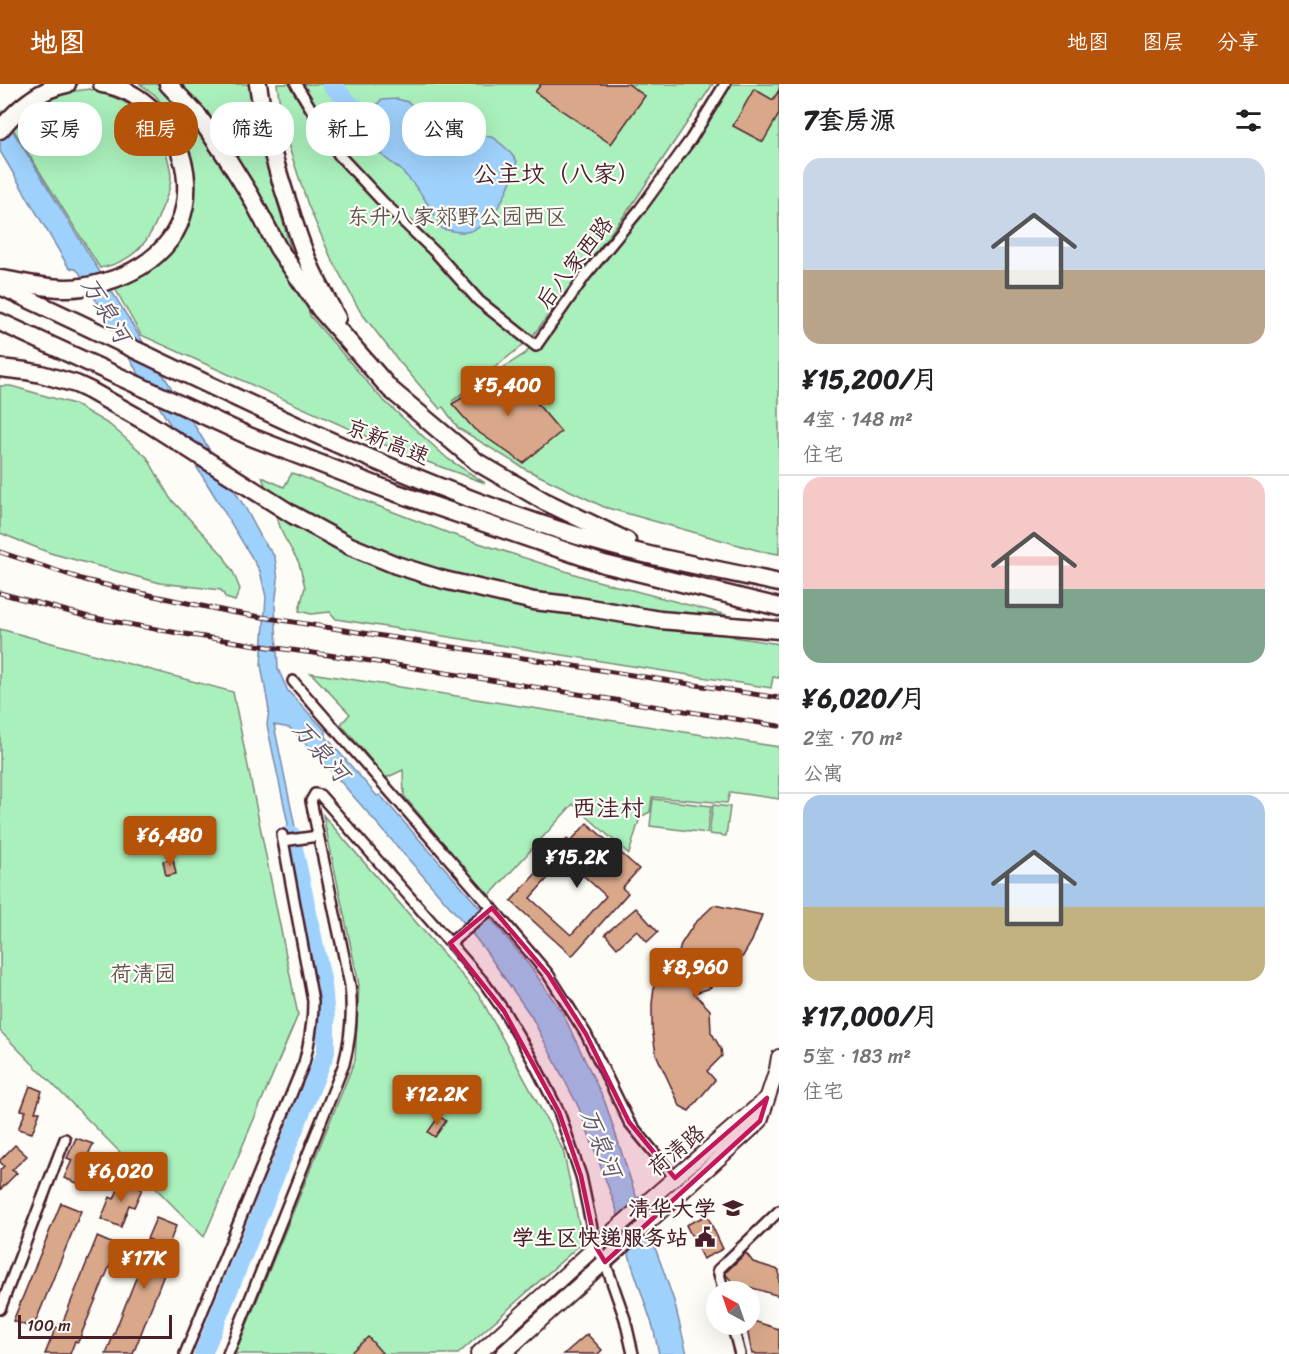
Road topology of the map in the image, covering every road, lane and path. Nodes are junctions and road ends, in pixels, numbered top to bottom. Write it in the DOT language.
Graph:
graph roads {
  1 [pos="102,84"];
  2 [pos="168,84"];
  3 [pos="258,84"];
  4 [pos="296,84"];
  5 [pos="725,84"];
  6 [pos="62,85"];
  7 [pos="0,130"];
  8 [pos="0,279"];
  9 [pos="0,286"];
  10 [pos="0,322"];
  11 [pos="354,348"];
  12 [pos="0,368"];
  13 [pos="660,558"];
  14 [pos="779,583"];
  15 [pos="779,607"];
  16 [pos="779,630"];
  17 [pos="293,681"];
  18 [pos="318,836"];
  19 [pos="492,908"];
  20 [pos="450,943"];
  21 [pos="779,1057"];
  22 [pos="766,1098"];
  23 [pos="65,1139"];
  24 [pos="675,1178"];
  25 [pos="779,1211"];
  26 [pos="601,1243"];
  27 [pos="605,1262"];
  28 [pos="721,1281"];
  29 [pos="0,1309"];
  30 [pos="735,1335"];
  31 [pos="185,1354"];
  32 [pos="228,1354"];
  33 [pos="478,1354"];
  34 [pos="503,1354"];
  35 [pos="633,1354"];
  36 [pos="740,1354"];
  1 -- 8 [label="highway"];
  2 -- 11 [label="highway"];
  3 -- 11 [label="highway"];
  4 -- 5 [label="street, 后八家西路"];
  6 -- 7 [label="highway"];
  9 -- 13 [label="highway, 京新高速"];
  10 -- 15 [label="highway, 京新高速"];
  11 -- 13 [label="highway"];
  12 -- 16 [label="highway"];
  13 -- 14 [label="highway, 京新高速"];
  17 -- 19 [label="street"];
  18 -- 20 [label="street"];
  18 -- 31 [label="street"];
  18 -- 32 [label="street"];
  19 -- 20 [label="street"];
  19 -- 24 [label="street"];
  20 -- 26 [label="street"];
  21 -- 22 [label="main road, 荷清路"];
  22 -- 24 [label="main road, 荷清路"];
  22 -- 27 [label="main road, 荷清路"];
  23 -- 29 [label="street"];
  24 -- 26 [label="main road, 荷清路"];
  25 -- 28 [label="street"];
  26 -- 27 [label="street"];
  26 -- 33 [label="main road, 荷清路"];
  27 -- 34 [label="main road, 荷清路"];
  27 -- 35 [label="street"];
  30 -- 36 [label="street"];
}
